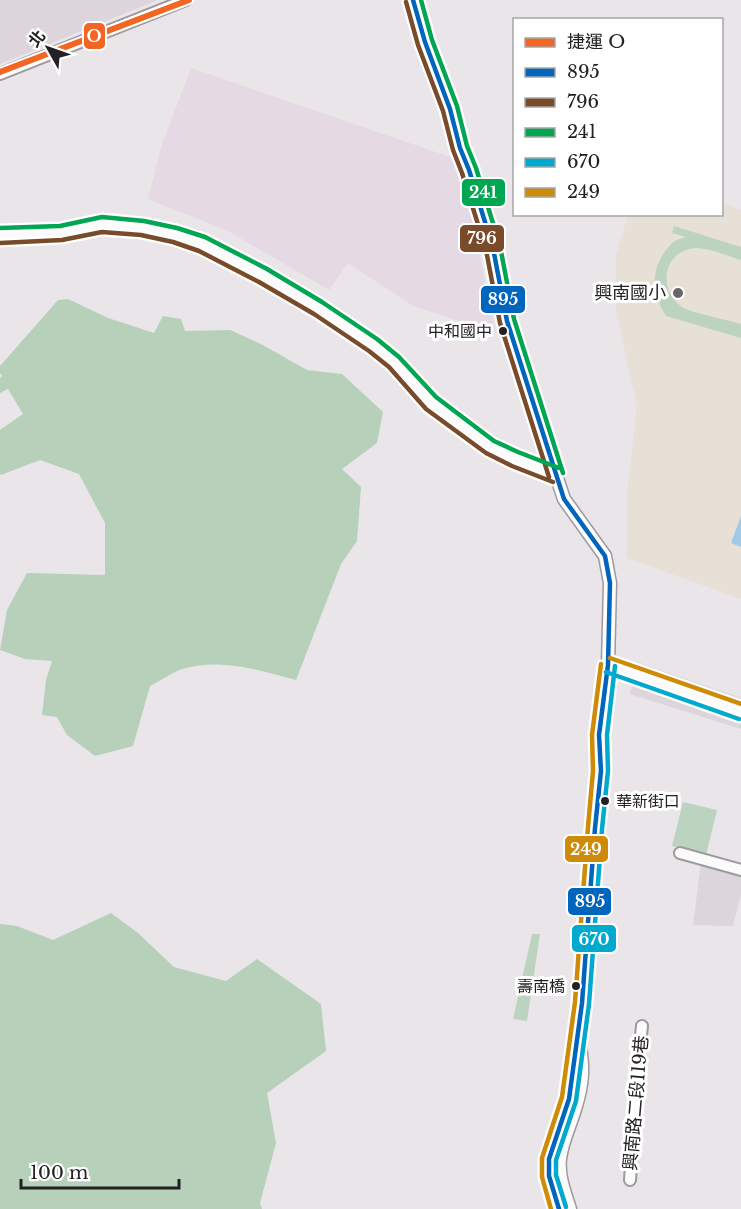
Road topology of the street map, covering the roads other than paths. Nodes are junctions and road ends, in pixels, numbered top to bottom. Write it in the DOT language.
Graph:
graph roads {
  1 [pos="186,0"];
  2 [pos="413,0"];
  3 [pos="0,74"];
  4 [pos="0,236"];
  5 [pos="556,476"];
  6 [pos="608,665"];
  7 [pos="741,712"];
  8 [pos="680,854"];
  9 [pos="741,870"];
  10 [pos="642,1026"];
  11 [pos="578,1035"];
  12 [pos="630,1180"];
  13 [pos="559,1209"];
  14 [pos="570,1209"];
  1 -- 3 [label="street"];
  2 -- 5 [label="street"];
  4 -- 5 [label="street"];
  5 -- 6 [label="street"];
  6 -- 7 [label="street"];
  6 -- 11 [label="street"];
  8 -- 9 [label="street"];
  10 -- 12 [label="street, 興南路二段119巷"];
  11 -- 13 [label="street"];
  11 -- 14 [label="street"];
}
